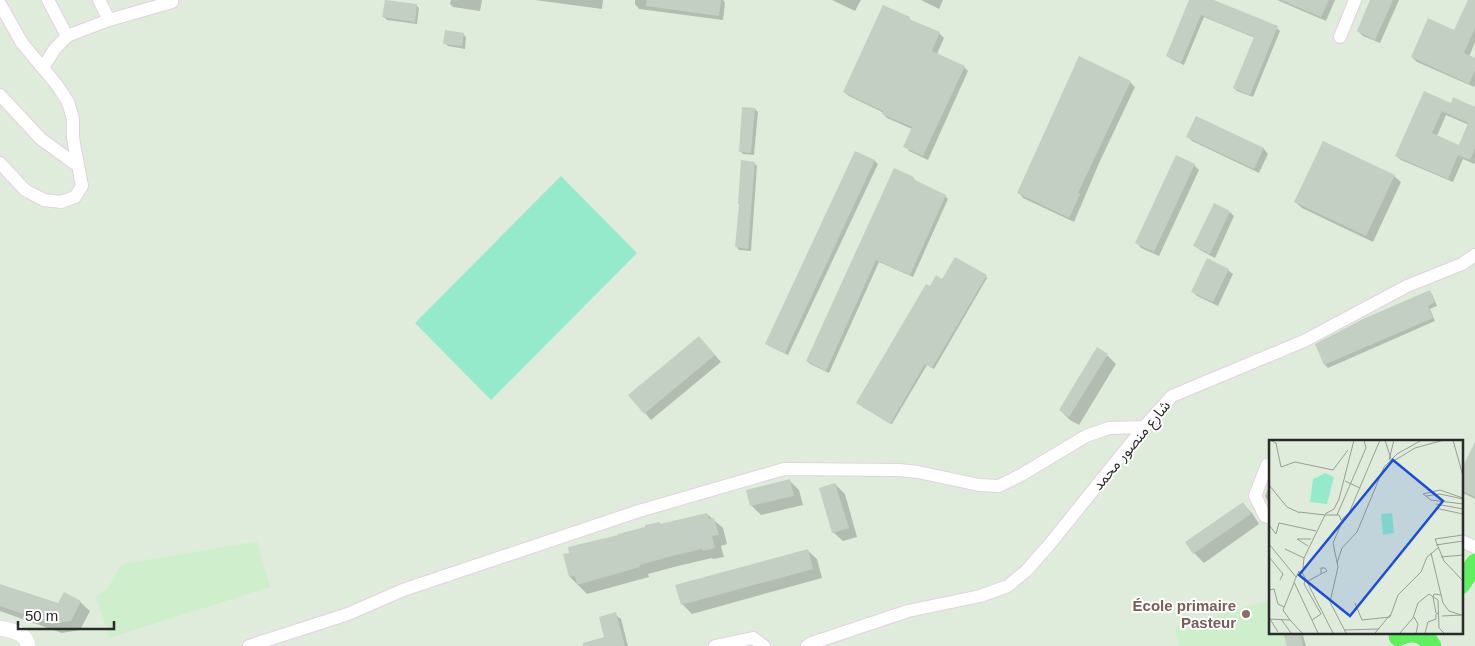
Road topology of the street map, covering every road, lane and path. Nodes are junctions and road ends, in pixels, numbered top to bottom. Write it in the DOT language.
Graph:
graph roads {
  1 [pos="48,0"];
  2 [pos="99,0"];
  3 [pos="1355,0"];
  4 [pos="172,2"];
  5 [pos="0,4"];
  6 [pos="109,20"];
  7 [pos="67,36"];
  8 [pos="1340,37"];
  9 [pos="43,68"];
  10 [pos="0,95"];
  11 [pos="0,163"];
  12 [pos="78,166"];
  13 [pos="1475,255"];
  14 [pos="1144,427"];
  15 [pos="1269,466"];
  16 [pos="1269,518"];
  17 [pos="1462,541"];
  18 [pos="1475,546"];
  19 [pos="0,628"];
  20 [pos="1418,634"];
  21 [pos="1439,634"];
  22 [pos="28,646"];
  23 [pos="248,646"];
  24 [pos="715,646"];
  25 [pos="764,646"];
  26 [pos="807,646"];
  27 [pos="1433,646"];
  1 -- 7 [label="street"];
  2 -- 6 [label="street"];
  3 -- 8 [label="street"];
  4 -- 6 [label="street"];
  5 -- 9 [label="street"];
  6 -- 7 [label="street"];
  7 -- 9 [label="street"];
  9 -- 12 [label="street"];
  10 -- 12 [label="street"];
  11 -- 12 [label="street"];
  13 -- 14 [label="street, شارع منصور محمد"];
  14 -- 23 [label="street"];
  14 -- 26 [label="street, شارع منصور محمد"];
  15 -- 16 [label="street"];
  17 -- 18 [label="street"];
  19 -- 22 [label="street"];
  20 -- 27 [label="main road"];
  21 -- 27 [label="main road"];
  24 -- 25 [label="street"];
}
